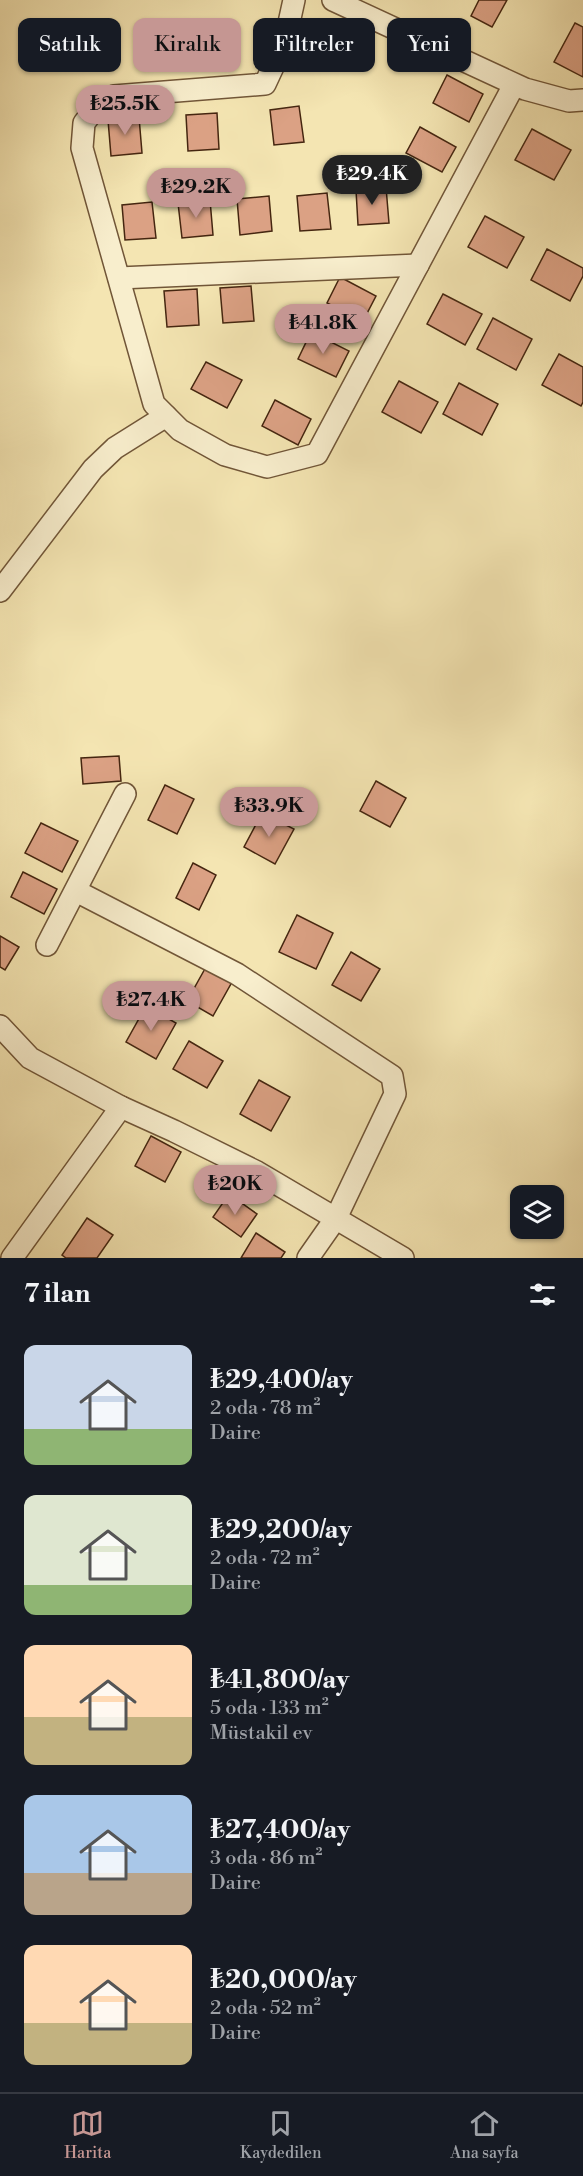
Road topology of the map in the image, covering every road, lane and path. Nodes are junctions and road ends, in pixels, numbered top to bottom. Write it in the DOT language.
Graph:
graph roads {
  1 [pos="294,0"];
  2 [pos="333,0"];
  3 [pos="514,85"];
  4 [pos="583,100"];
  5 [pos="418,265"];
  6 [pos="119,278"];
  7 [pos="166,416"];
  8 [pos="0,591"];
  9 [pos="125,794"];
  10 [pos="76,891"];
  11 [pos="47,945"];
  12 [pos="0,1026"];
  13 [pos="121,1107"];
  14 [pos="336,1218"];
  15 [pos="12,1258"];
  16 [pos="308,1258"];
  17 [pos="403,1258"];
  1 -- 6 [label="street"];
  2 -- 3 [label="street"];
  3 -- 4 [label="street"];
  3 -- 5 [label="street"];
  5 -- 6 [label="street"];
  5 -- 7 [label="street"];
  6 -- 7 [label="street"];
  7 -- 8 [label="street"];
  9 -- 10 [label="street"];
  10 -- 11 [label="street"];
  10 -- 14 [label="street"];
  12 -- 13 [label="street"];
  13 -- 14 [label="street"];
  13 -- 15 [label="street"];
  14 -- 16 [label="street"];
  14 -- 17 [label="street"];
}
